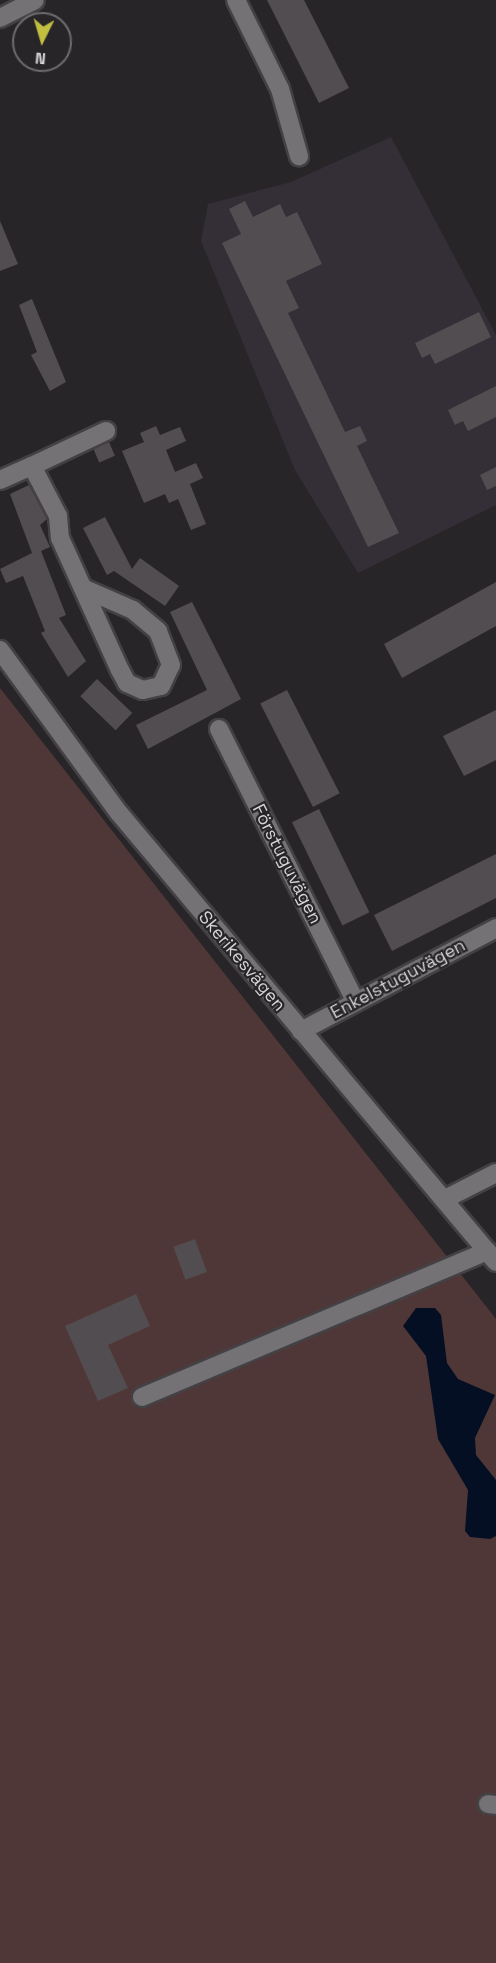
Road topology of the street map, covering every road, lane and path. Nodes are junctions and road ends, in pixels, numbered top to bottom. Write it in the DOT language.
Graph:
graph roads {
  1 [pos="35,0"];
  2 [pos="236,0"];
  3 [pos="0,18"];
  4 [pos="299,156"];
  5 [pos="106,430"];
  6 [pos="32,466"];
  7 [pos="0,480"];
  8 [pos="83,588"];
  9 [pos="0,650"];
  10 [pos="219,729"];
  11 [pos="496,928"];
  12 [pos="355,1000"];
  13 [pos="302,1031"];
  14 [pos="496,1173"];
  15 [pos="445,1199"];
  16 [pos="491,1257"];
  17 [pos="142,1397"];
  1 -- 3 [label="street"];
  2 -- 4 [label="street"];
  5 -- 6 [label="street"];
  6 -- 7 [label="street"];
  6 -- 8 [label="street"];
  8 -- 8 [label="street"];
  9 -- 13 [label="street, Skerikesvägen"];
  10 -- 12 [label="street, Förstuguvägen"];
  11 -- 12 [label="street, Enkelstuguvägen"];
  12 -- 13 [label="street, Enkelstuguvägen"];
  13 -- 15 [label="street, Skerikesvägen"];
  14 -- 15 [label="street"];
  15 -- 16 [label="street, Skerikesvägen"];
  16 -- 17 [label="street"];
}
